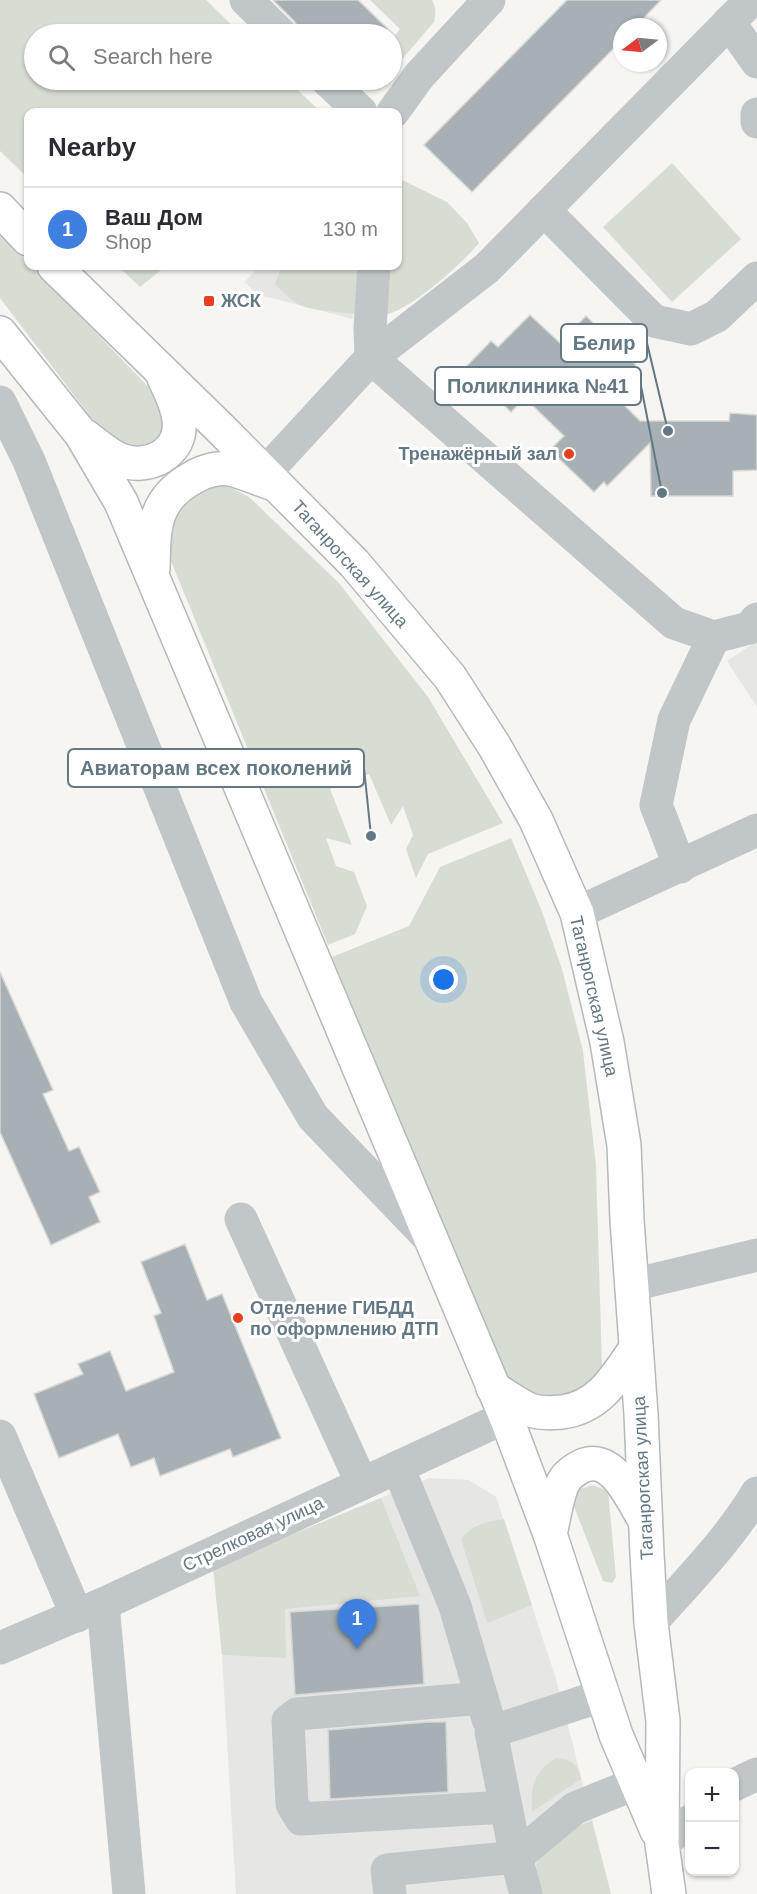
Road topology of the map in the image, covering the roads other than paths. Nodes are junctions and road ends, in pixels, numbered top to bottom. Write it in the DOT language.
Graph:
graph roads {
  1 [pos="246,0"];
  2 [pos="476,4"];
  3 [pos="740,11"];
  4 [pos="271,24"];
  5 [pos="757,62"];
  6 [pos="338,90"];
  7 [pos="357,108"];
  8 [pos="396,108"];
  9 [pos="757,114"];
  10 [pos="757,122"];
  11 [pos="0,209"];
  12 [pos="544,210"];
  13 [pos="24,235"];
  14 [pos="58,270"];
  15 [pos="374,270"];
  16 [pos="757,278"];
  17 [pos="0,333"];
  18 [pos="371,358"];
  19 [pos="160,369"];
  20 [pos="0,402"];
  21 [pos="81,434"];
  22 [pos="272,479"];
  23 [pos="153,578"];
  24 [pos="757,619"];
  25 [pos="714,637"];
  26 [pos="757,830"];
  27 [pos="680,867"];
  28 [pos="578,913"];
  29 [pos="241,1219"];
  30 [pos="432,1240"];
  31 [pos="757,1255"];
  32 [pos="632,1284"];
  33 [pos="636,1348"];
  34 [pos="500,1403"];
  35 [pos="0,1436"];
  36 [pos="398,1467"];
  37 [pos="362,1484"];
  38 [pos="757,1493"];
  39 [pos="645,1521"];
  40 [pos="550,1534"];
  41 [pos="90,1610"];
  42 [pos="651,1623"];
  43 [pos="0,1648"];
  44 [pos="604,1695"];
  45 [pos="482,1698"];
  46 [pos="491,1732"];
  47 [pos="757,1774"];
  48 [pos="636,1783"];
  49 [pos="739,1783"];
  50 [pos="506,1807"];
  51 [pos="689,1822"];
  52 [pos="662,1844"];
  53 [pos="516,1857"];
  54 [pos="129,1894"];
  55 [pos="390,1894"];
  56 [pos="526,1894"];
  57 [pos="669,1894"];
  1 -- 4 [label="street"];
  2 -- 8 [label="street"];
  3 -- 5 [label="street"];
  3 -- 12 [label="street"];
  6 -- 7 [label="street"];
  9 -- 10 [label="street"];
  11 -- 13 [label="main road"];
  12 -- 16 [label="street"];
  12 -- 18 [label="street"];
  14 -- 19 [label="main road, Таганрогская улица"];
  15 -- 18 [label="street"];
  17 -- 21 [label="main road, Таганрогская улица"];
  18 -- 22 [label="street"];
  18 -- 25 [label="street"];
  19 -- 21 [label="main road"];
  19 -- 22 [label="main road, Таганрогская улица"];
  20 -- 30 [label="street"];
  21 -- 23 [label="main road, Таганрогская улица"];
  22 -- 23 [label="main road"];
  22 -- 28 [label="main road, Таганрогская улица"];
  23 -- 30 [label="main road, Таганрогская улица"];
  24 -- 25 [label="street"];
  25 -- 27 [label="street"];
  26 -- 27 [label="street"];
  27 -- 28 [label="street"];
  28 -- 32 [label="main road, Таганрогская улица"];
  29 -- 37 [label="street"];
  30 -- 34 [label="main road, Таганрогская улица"];
  31 -- 32 [label="street"];
  32 -- 33 [label="main road, Таганрогская улица"];
  33 -- 34 [label="main road"];
  33 -- 39 [label="main road, Таганрогская улица"];
  34 -- 36 [label="street, Стрелковая улица"];
  34 -- 40 [label="main road, Таганрогская улица"];
  35 -- 41 [label="street"];
  36 -- 37 [label="street, Стрелковая улица"];
  36 -- 45 [label="street"];
  37 -- 41 [label="street, Стрелковая улица"];
  38 -- 42 [label="street"];
  39 -- 40 [label="main road"];
  39 -- 42 [label="main road, Таганрогская улица"];
  40 -- 44 [label="main road, Таганрогская улица"];
  41 -- 43 [label="street, Стрелковая улица"];
  41 -- 54 [label="street"];
  42 -- 52 [label="main road, Таганрогская улица"];
  44 -- 46 [label="street"];
  44 -- 48 [label="main road, Таганрогская улица"];
  45 -- 46 [label="street"];
  45 -- 50 [label="street"];
  46 -- 50 [label="street"];
  47 -- 49 [label="street"];
  48 -- 52 [label="main road, Таганрогская улица"];
  48 -- 53 [label="street"];
  50 -- 53 [label="street"];
  51 -- 52 [label="street"];
  52 -- 57 [label="main road, Таганрогская улица"];
  53 -- 55 [label="street"];
  53 -- 56 [label="street"];
}
